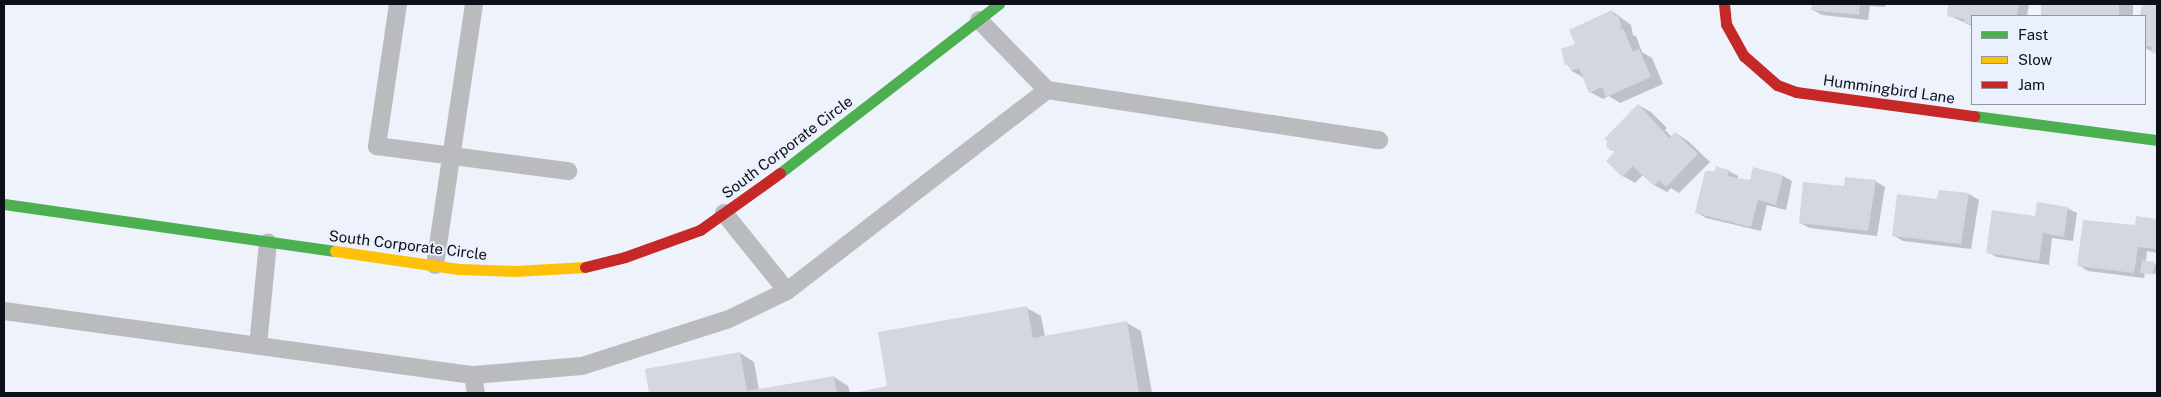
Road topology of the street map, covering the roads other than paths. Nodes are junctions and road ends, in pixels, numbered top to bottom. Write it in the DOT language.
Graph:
graph roads {
  1 [pos="398,4"];
  2 [pos="474,4"];
  3 [pos="999,4"];
  4 [pos="1724,4"];
  5 [pos="980,20"];
  6 [pos="1047,90"];
  7 [pos="1379,140"];
  8 [pos="2157,140"];
  9 [pos="451,157"];
  10 [pos="568,171"];
  11 [pos="4,204"];
  12 [pos="724,213"];
  13 [pos="268,242"];
  14 [pos="435,265"];
  15 [pos="787,291"];
  16 [pos="4,311"];
  17 [pos="258,346"];
  18 [pos="473,375"];
  19 [pos="476,393"];
  1 -- 9 [label="lane"];
  2 -- 9 [label="lane"];
  3 -- 5 [label="street, South Corporate Circle"];
  4 -- 8 [label="street, Hummingbird Lane"];
  5 -- 6 [label="lane"];
  5 -- 12 [label="street, South Corporate Circle"];
  6 -- 7 [label="lane"];
  6 -- 15 [label="lane"];
  9 -- 10 [label="lane"];
  9 -- 14 [label="lane"];
  11 -- 13 [label="street, South Corporate Circle"];
  12 -- 14 [label="street, South Corporate Circle"];
  12 -- 15 [label="lane"];
  13 -- 14 [label="street, South Corporate Circle"];
  13 -- 17 [label="lane"];
  15 -- 18 [label="lane"];
  16 -- 17 [label="lane"];
  17 -- 18 [label="lane"];
  18 -- 19 [label="lane"];
}
